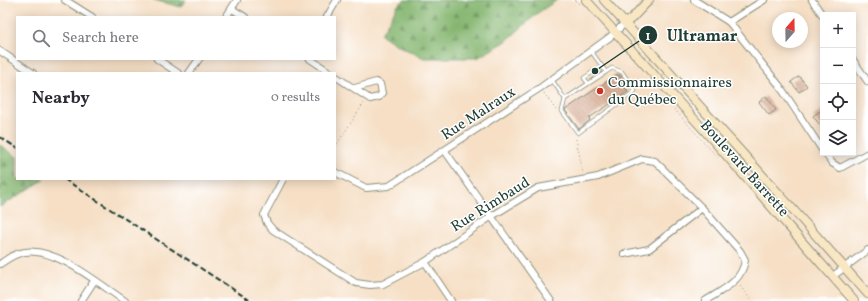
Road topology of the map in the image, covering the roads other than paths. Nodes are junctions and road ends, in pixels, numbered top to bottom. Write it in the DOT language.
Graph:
graph roads {
  1 [pos="65,0"];
  2 [pos="237,0"];
  3 [pos="337,0"];
  4 [pos="604,0"];
  5 [pos="649,0"];
  6 [pos="694,0"];
  7 [pos="764,0"];
  8 [pos="812,0"];
  9 [pos="583,3"];
  10 [pos="232,9"];
  11 [pos="820,12"];
  12 [pos="90,16"];
  13 [pos="227,16"];
  14 [pos="243,16"];
  15 [pos="328,16"];
  16 [pos="729,22"];
  17 [pos="625,23"];
  18 [pos="615,33"];
  19 [pos="591,51"];
  20 [pos="0,52"];
  21 [pos="158,60"];
  22 [pos="198,60"];
  23 [pos="312,60"];
  24 [pos="856,64"];
  25 [pos="602,66"];
  26 [pos="31,72"];
  27 [pos="176,72"];
  28 [pos="190,72"];
  29 [pos="330,72"];
  30 [pos="606,72"];
  31 [pos="336,77"];
  32 [pos="552,80"];
  33 [pos="868,82"];
  34 [pos="588,84"];
  35 [pos="355,88"];
  36 [pos="565,99"];
  37 [pos="820,146"];
  38 [pos="445,151"];
  39 [pos="868,153"];
  40 [pos="827,156"];
  41 [pos="336,173"];
  42 [pos="282,180"];
  43 [pos="702,208"];
  44 [pos="492,216"];
  45 [pos="868,250"];
  46 [pos="624,254"];
  47 [pos="425,262"];
  48 [pos="0,264"];
  49 [pos="846,268"];
  50 [pos="833,276"];
  51 [pos="94,281"];
  52 [pos="868,294"];
  53 [pos="81,301"];
  54 [pos="125,301"];
  55 [pos="451,301"];
  56 [pos="550,301"];
  57 [pos="705,301"];
  58 [pos="854,301"];
  1 -- 12 [label="street"];
  2 -- 10 [label="street"];
  3 -- 15 [label="street"];
  4 -- 17 [label="main road, Boulevard Barrette"];
  5 -- 17 [label="main road"];
  6 -- 16 [label="street"];
  7 -- 16 [label="street"];
  8 -- 11 [label="street"];
  9 -- 18 [label="main road, Boulevard Barrette"];
  10 -- 13 [label="street"];
  10 -- 14 [label="street"];
  16 -- 37 [label="street"];
  17 -- 18 [label="street, Rue Malraux"];
  17 -- 49 [label="main road, Boulevard Barrette"];
  18 -- 19 [label="street, Rue Malraux"];
  18 -- 50 [label="main road, Boulevard Barrette"];
  19 -- 25 [label="lane"];
  19 -- 32 [label="street, Rue Malraux"];
  20 -- 26 [label="street"];
  21 -- 27 [label="street"];
  22 -- 28 [label="street"];
  23 -- 29 [label="street"];
  24 -- 33 [label="street"];
  25 -- 30 [label="lane"];
  25 -- 34 [label="lane"];
  30 -- 34 [label="lane"];
  30 -- 36 [label="lane"];
  31 -- 35 [label="street"];
  32 -- 36 [label="lane"];
  32 -- 38 [label="street, Rue Malraux"];
  34 -- 36 [label="lane"];
  35 -- 35 [label="street"];
  38 -- 41 [label="street, Rue Malraux"];
  38 -- 44 [label="street"];
  39 -- 40 [label="street"];
  42 -- 47 [label="street, Rue Rimbaud"];
  43 -- 44 [label="street, Rue Rimbaud"];
  43 -- 46 [label="street"];
  43 -- 57 [label="street, Rue Rimbaud"];
  44 -- 47 [label="street, Rue Rimbaud"];
  44 -- 56 [label="street"];
  45 -- 49 [label="street"];
  47 -- 55 [label="street"];
  48 -- 51 [label="street"];
  49 -- 50 [label="street"];
  49 -- 52 [label="main road, Boulevard Barrette"];
  50 -- 58 [label="main road, Boulevard Barrette"];
  51 -- 53 [label="street"];
  51 -- 54 [label="street"];
}
